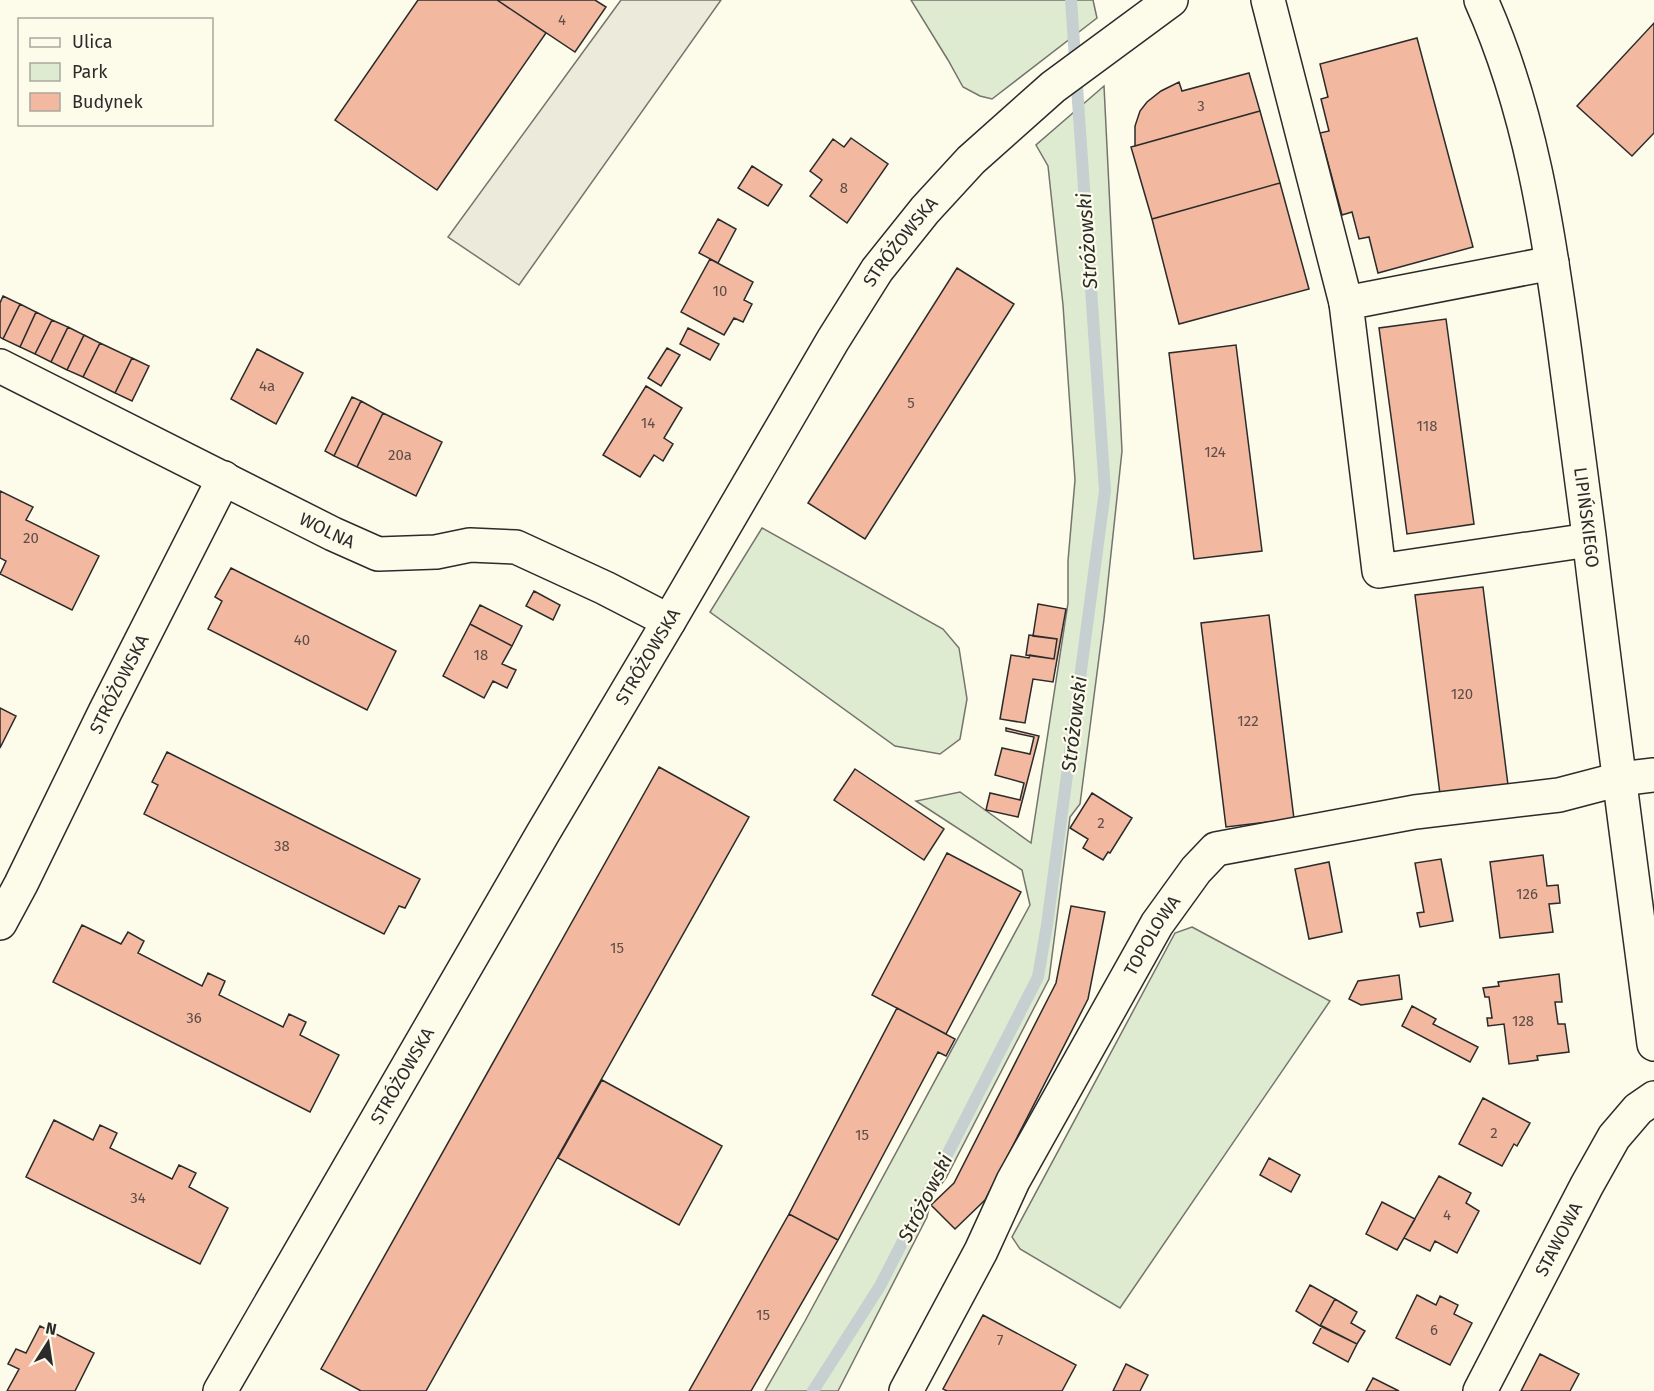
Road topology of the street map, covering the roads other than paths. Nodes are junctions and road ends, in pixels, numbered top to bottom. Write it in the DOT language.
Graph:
graph roads {
  1 [pos="1171,0"];
  2 [pos="1268,0"];
  3 [pos="1481,0"];
  4 [pos="1552,263"];
  5 [pos="1346,303"];
  6 [pos="0,366"];
  7 [pos="224,478"];
  8 [pos="1589,540"];
  9 [pos="669,621"];
  10 [pos="1654,775"];
  11 [pos="1620,780"];
  12 [pos="0,923"];
  13 [pos="1654,1044"];
  14 [pos="1654,1098"];
  15 [pos="220,1391"];
  16 [pos="906,1391"];
  17 [pos="1480,1391"];
  1 -- 9 [label="street, STRÓŻOWSKA"];
  2 -- 5 [label="street"];
  3 -- 4 [label="street, LIPIŃSKIEGO"];
  4 -- 5 [label="street"];
  4 -- 8 [label="street, LIPIŃSKIEGO"];
  5 -- 8 [label="street"];
  6 -- 7 [label="street, WOLNA"];
  7 -- 9 [label="street, WOLNA"];
  7 -- 12 [label="street, STRÓŻOWSKA"];
  8 -- 11 [label="street, LIPIŃSKIEGO"];
  9 -- 15 [label="street, STRÓŻOWSKA"];
  10 -- 11 [label="street, TOPOLOWA"];
  11 -- 13 [label="street, LIPIŃSKIEGO"];
  11 -- 16 [label="street, TOPOLOWA"];
  14 -- 17 [label="street, STAWOWA"];
}
